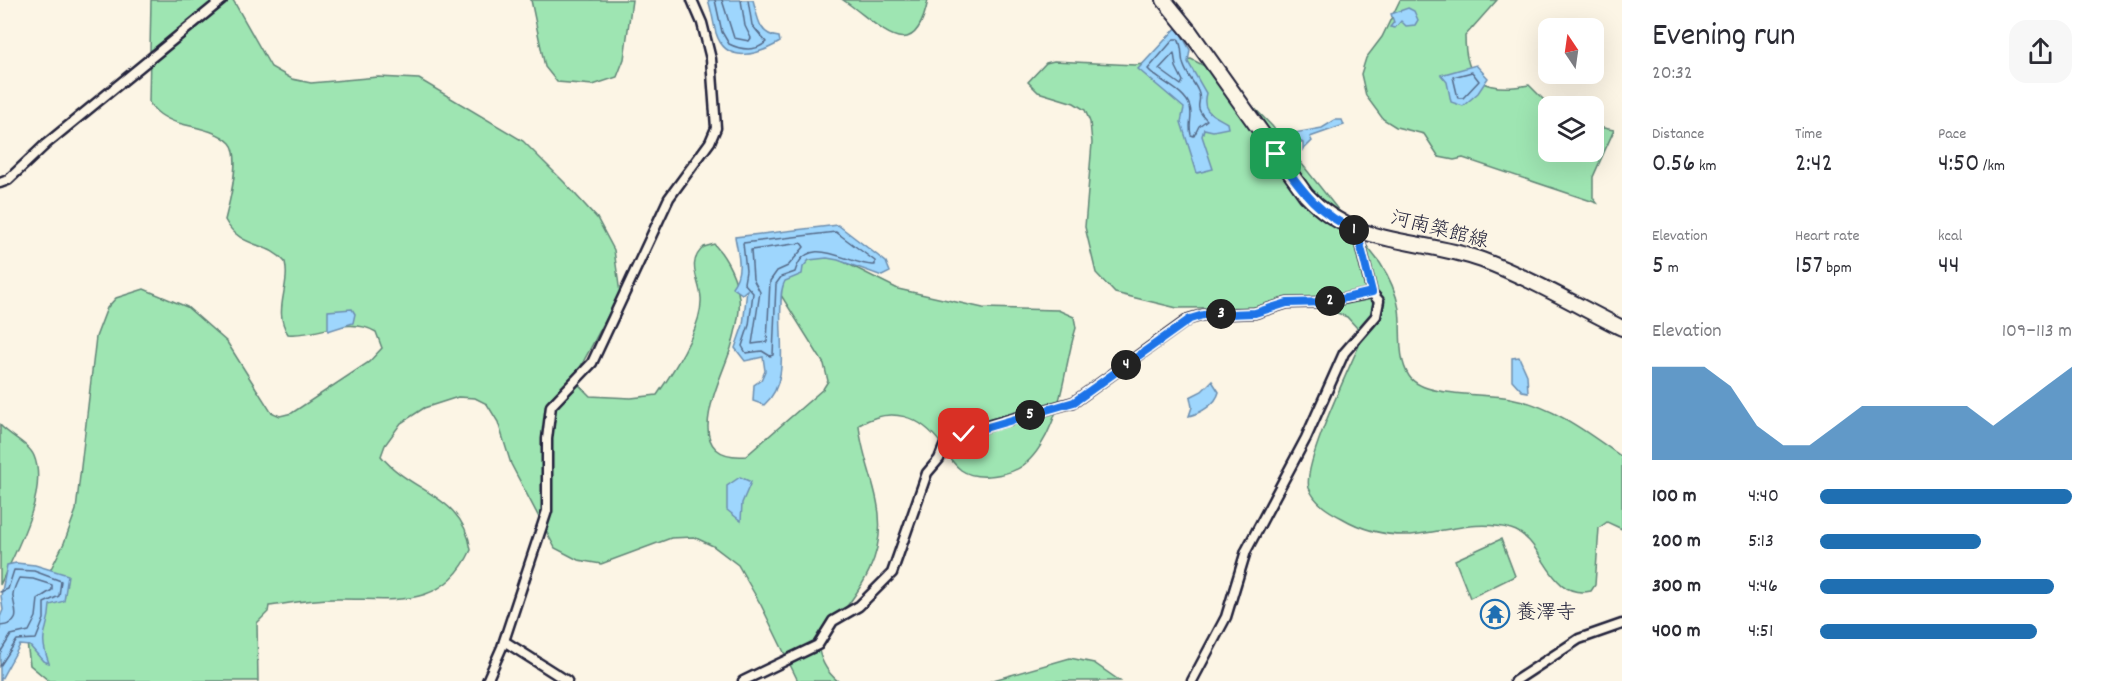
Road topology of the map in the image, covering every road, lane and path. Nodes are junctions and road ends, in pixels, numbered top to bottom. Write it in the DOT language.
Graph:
graph roads {
  1 [pos="222,0"];
  2 [pos="692,0"];
  3 [pos="1164,0"];
  4 [pos="0,183"];
  5 [pos="1357,231"];
  6 [pos="1372,292"];
  7 [pos="1622,328"];
  8 [pos="1622,624"];
  9 [pos="504,641"];
  10 [pos="487,681"];
  11 [pos="567,681"];
  12 [pos="743,681"];
  13 [pos="1192,681"];
  14 [pos="1515,681"];
  1 -- 4 [label="street"];
  2 -- 9 [label="street"];
  3 -- 5 [label="main road, 河南築館線"];
  5 -- 6 [label="street"];
  5 -- 7 [label="main road, 河南築館線"];
  6 -- 12 [label="street"];
  6 -- 13 [label="street"];
  8 -- 14 [label="street"];
  9 -- 10 [label="street"];
  9 -- 11 [label="street"];
}
